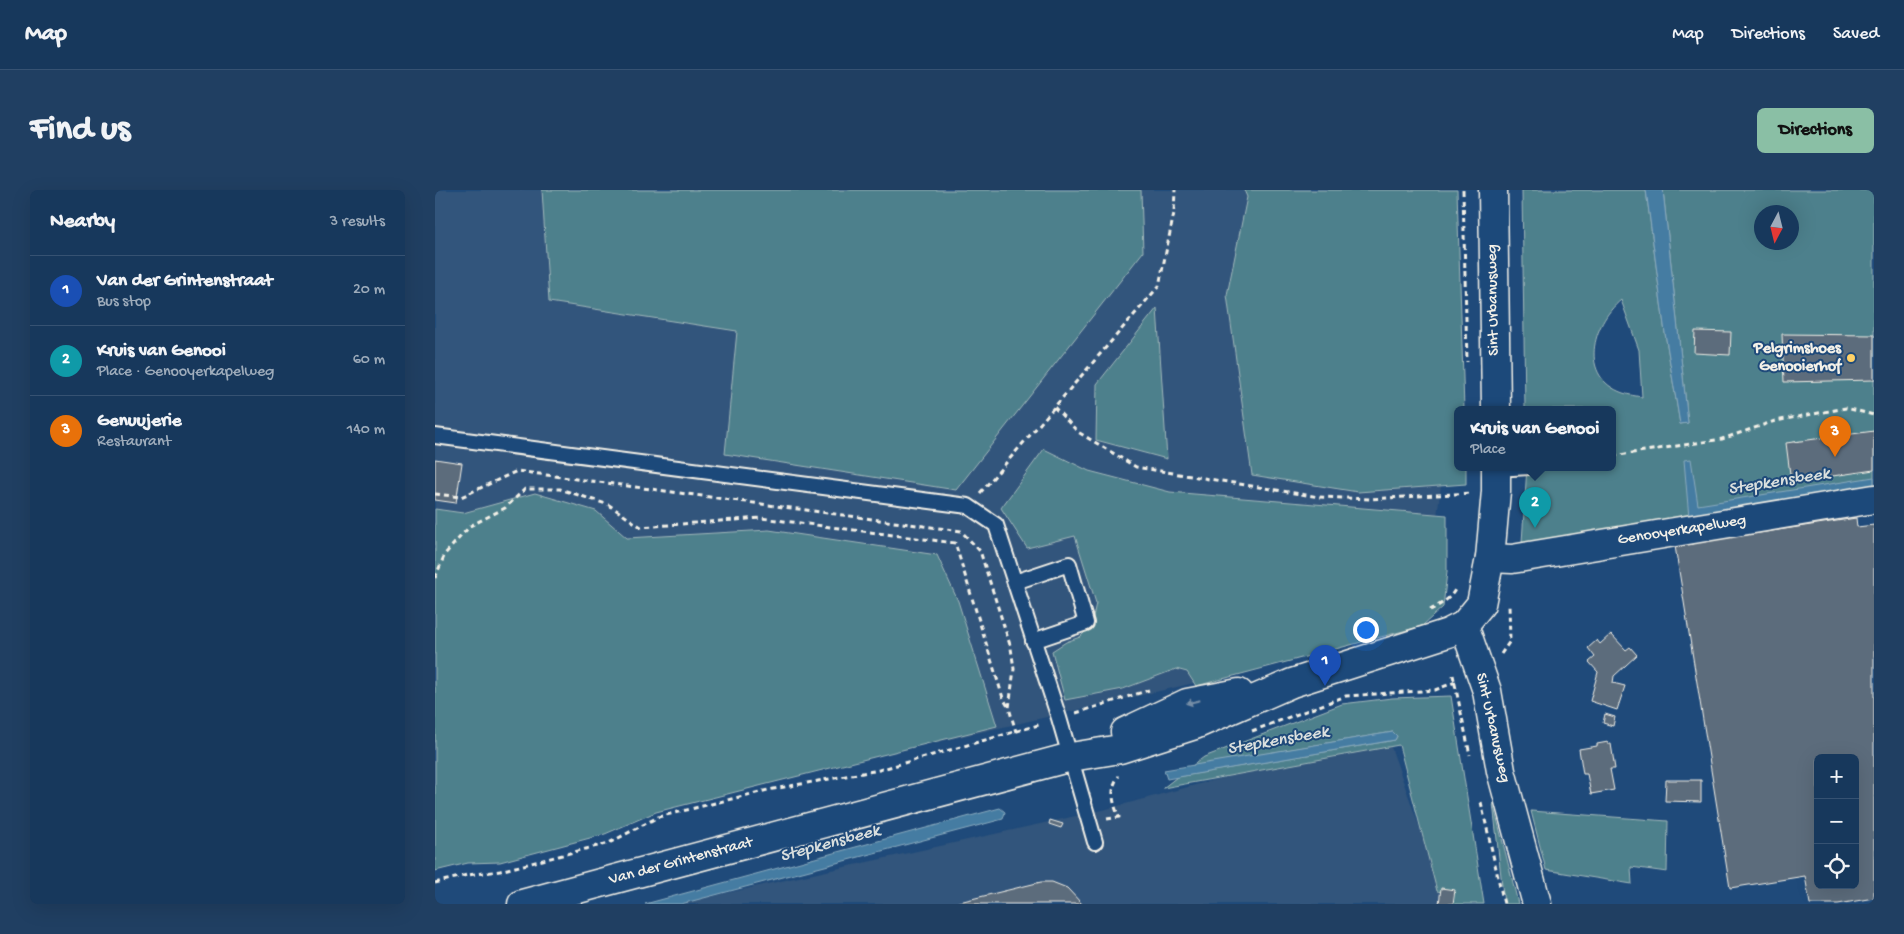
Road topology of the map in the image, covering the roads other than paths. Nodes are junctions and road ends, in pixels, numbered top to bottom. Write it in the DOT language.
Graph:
graph roads {
  1 [pos="1493,190"];
  2 [pos="1495,406"];
  3 [pos="435,436"];
  4 [pos="1514,471"];
  5 [pos="1496,476"];
  6 [pos="1874,499"];
  7 [pos="1490,558"];
  8 [pos="1015,582"];
  9 [pos="1464,625"];
  10 [pos="1033,641"];
  11 [pos="1071,757"];
  12 [pos="1095,842"];
  13 [pos="522,904"];
  14 [pos="1537,904"];
  1 -- 2 [label="street, Sint Urbanusweg"];
  3 -- 8 [label="lane"];
  4 -- 5 [label="lane"];
  5 -- 7 [label="street"];
  6 -- 7 [label="street, Genooyerkapelweg"];
  7 -- 9 [label="street"];
  8 -- 10 [label="lane"];
  8 -- 10 [label="lane"];
  9 -- 11 [label="street, Van der Grintenstraat"];
  9 -- 14 [label="street, Sint Urbanusweg"];
  10 -- 11 [label="lane"];
  11 -- 12 [label="lane"];
  11 -- 13 [label="street, Van der Grintenstraat"];
}
